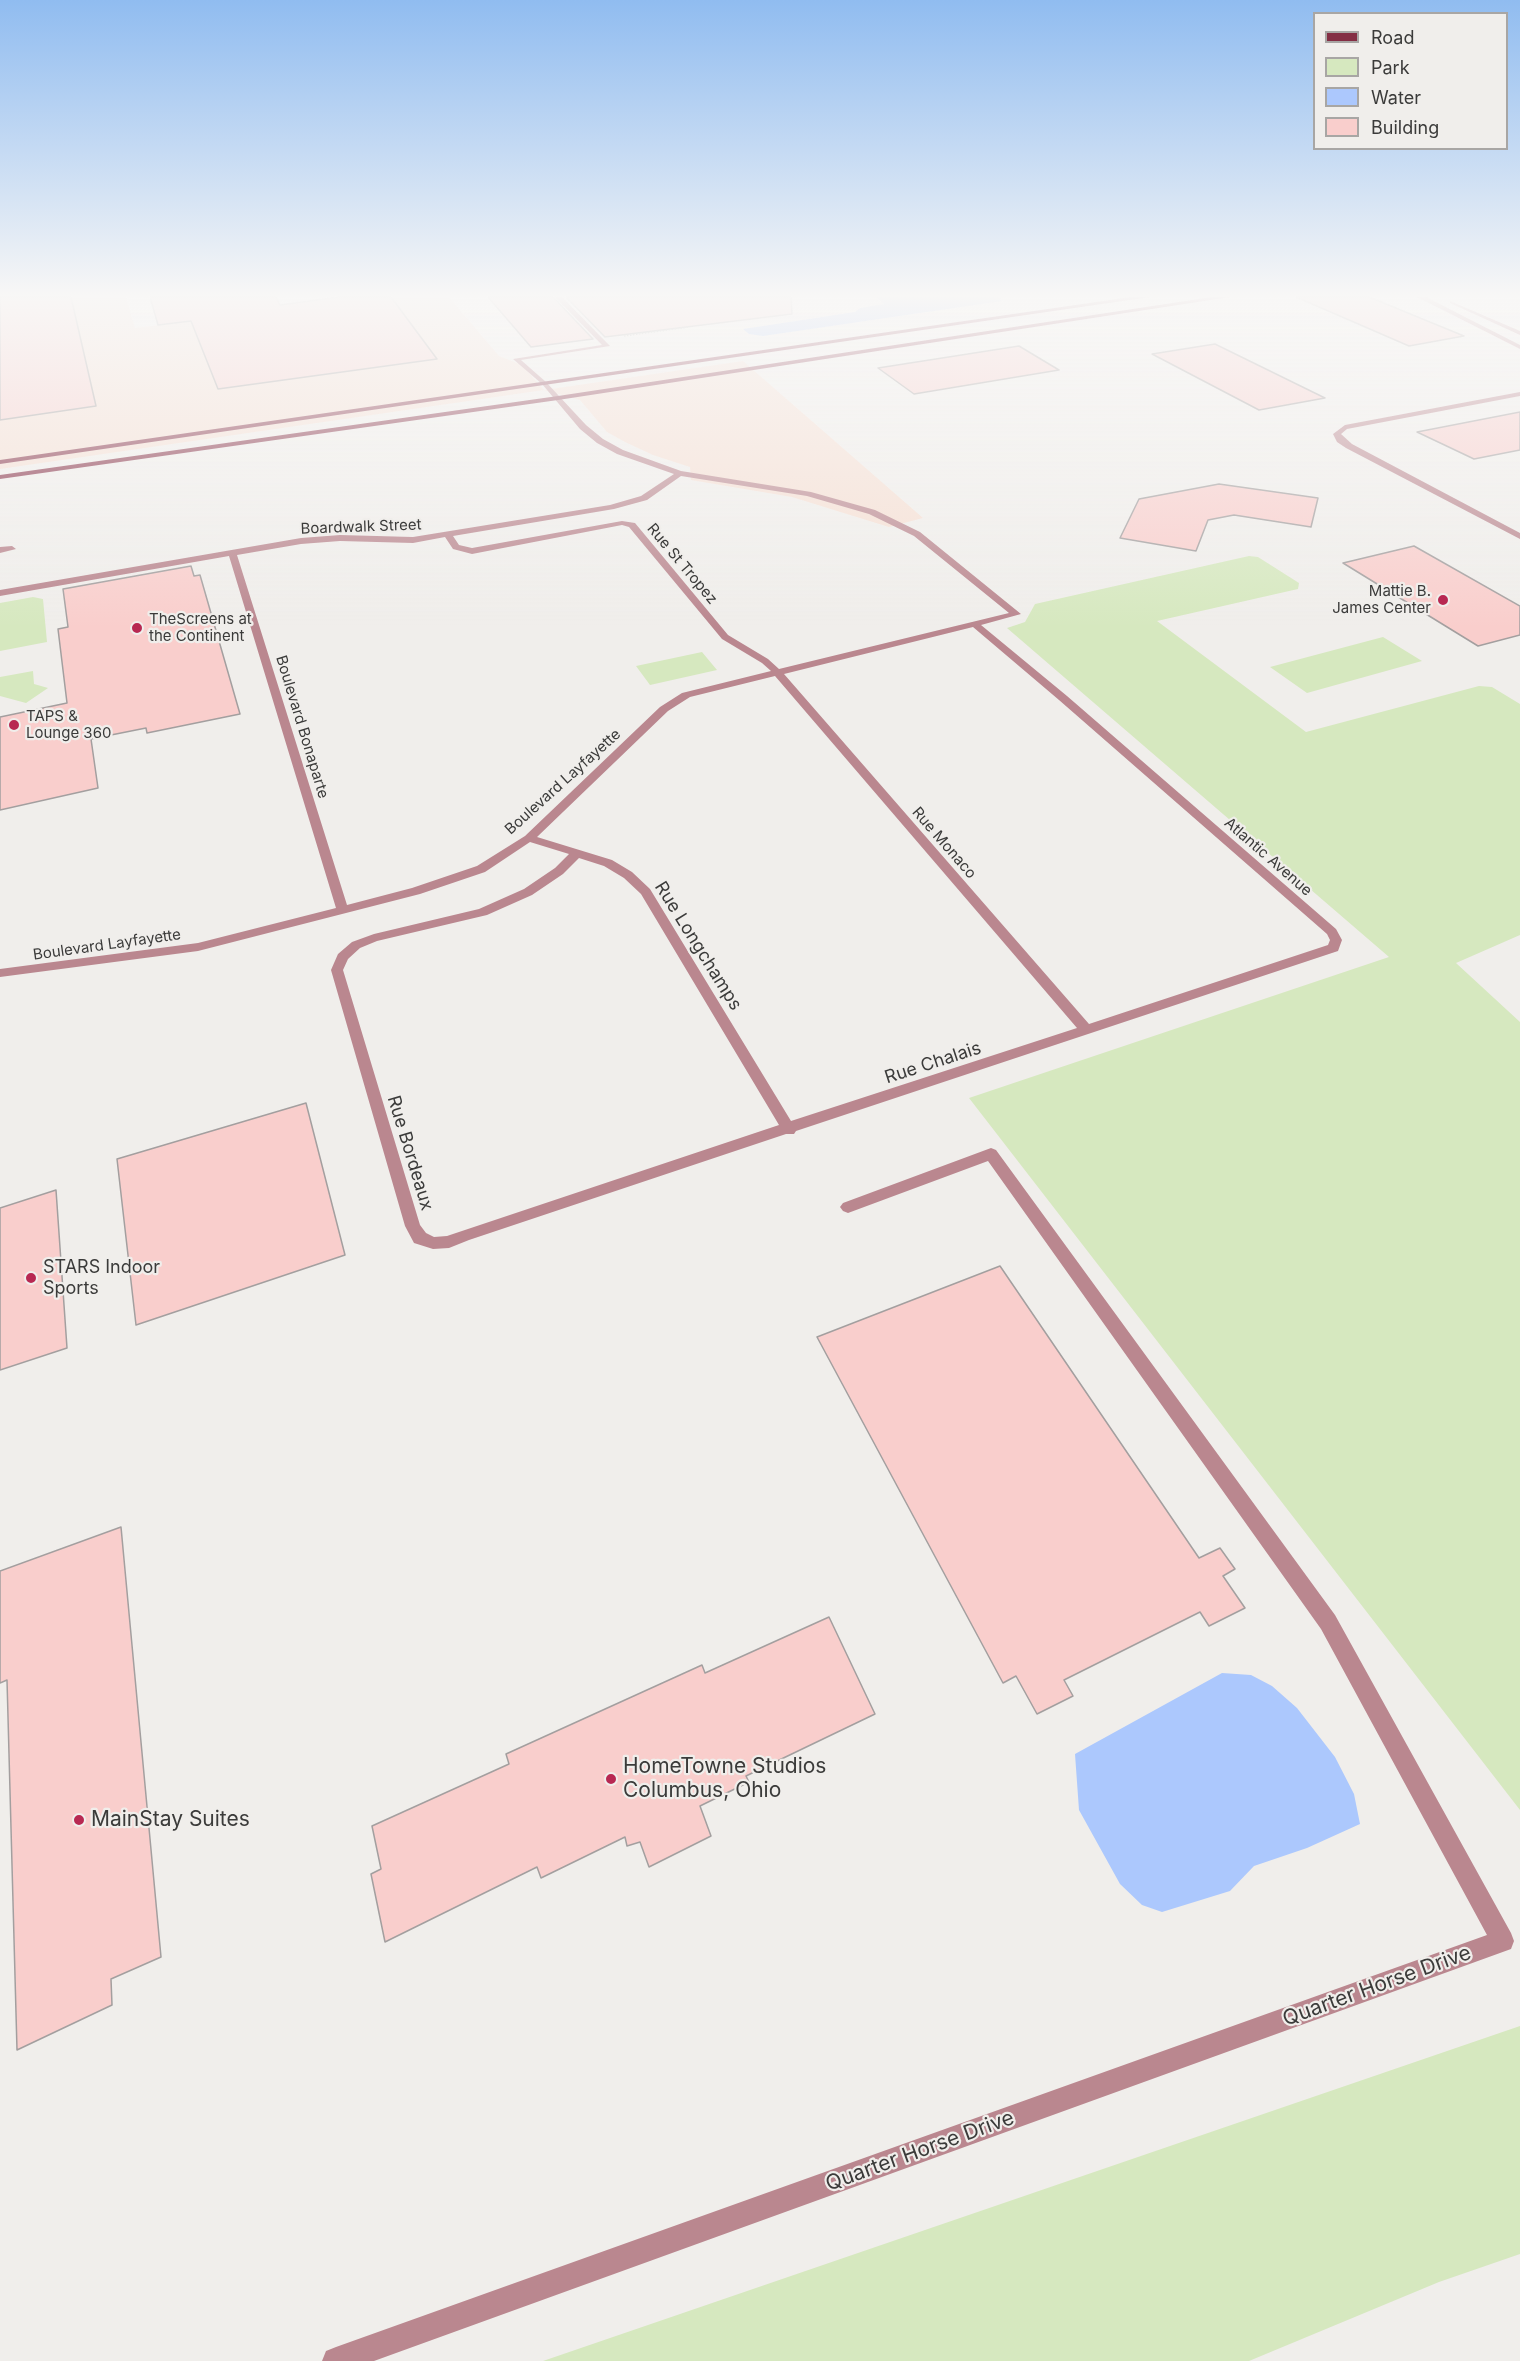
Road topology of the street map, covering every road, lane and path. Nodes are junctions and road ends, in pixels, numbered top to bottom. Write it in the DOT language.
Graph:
graph roads {
  1 [pos="377,407"];
  2 [pos="493,407"];
  3 [pos="566,407"];
  4 [pos="1451,407"];
  5 [pos="0,462"];
  6 [pos="680,473"];
  7 [pos="0,477"];
  8 [pos="448,536"];
  9 [pos="1520,536"];
  10 [pos="12,549"];
  11 [pos="0,550"];
  12 [pos="232,553"];
  13 [pos="0,593"];
  14 [pos="974,624"];
  15 [pos="778,674"];
  16 [pos="529,838"];
  17 [pos="577,853"];
  18 [pos="344,910"];
  19 [pos="0,974"];
  20 [pos="1088,1031"];
  21 [pos="789,1130"];
  22 [pos="848,1207"];
  23 [pos="336,2361"];
  1 -- 5 [label="main road"];
  2 -- 7 [label="main road"];
  3 -- 6 [label="street"];
  4 -- 9 [label="street"];
  6 -- 8 [label="street, Boardwalk Street"];
  6 -- 14 [label="street, Boulevard Layfayette"];
  8 -- 12 [label="street, Boardwalk Street"];
  8 -- 15 [label="street, Rue St Tropez"];
  10 -- 11 [label="street"];
  12 -- 13 [label="street, Boardwalk Street"];
  12 -- 18 [label="street, Boulevard Bonaparte"];
  14 -- 15 [label="street, Boulevard Layfayette"];
  14 -- 20 [label="street, Atlantic Avenue"];
  15 -- 16 [label="street, Boulevard Layfayette"];
  15 -- 20 [label="street, Rue Monaco"];
  16 -- 17 [label="street, Rue Longchamps"];
  16 -- 18 [label="street, Boulevard Layfayette"];
  17 -- 21 [label="street, Rue Longchamps"];
  17 -- 21 [label="street, Rue Bordeaux"];
  18 -- 19 [label="street, Boulevard Layfayette"];
  20 -- 21 [label="street, Rue Chalais"];
  22 -- 23 [label="street, Quarter Horse Drive"];
}
